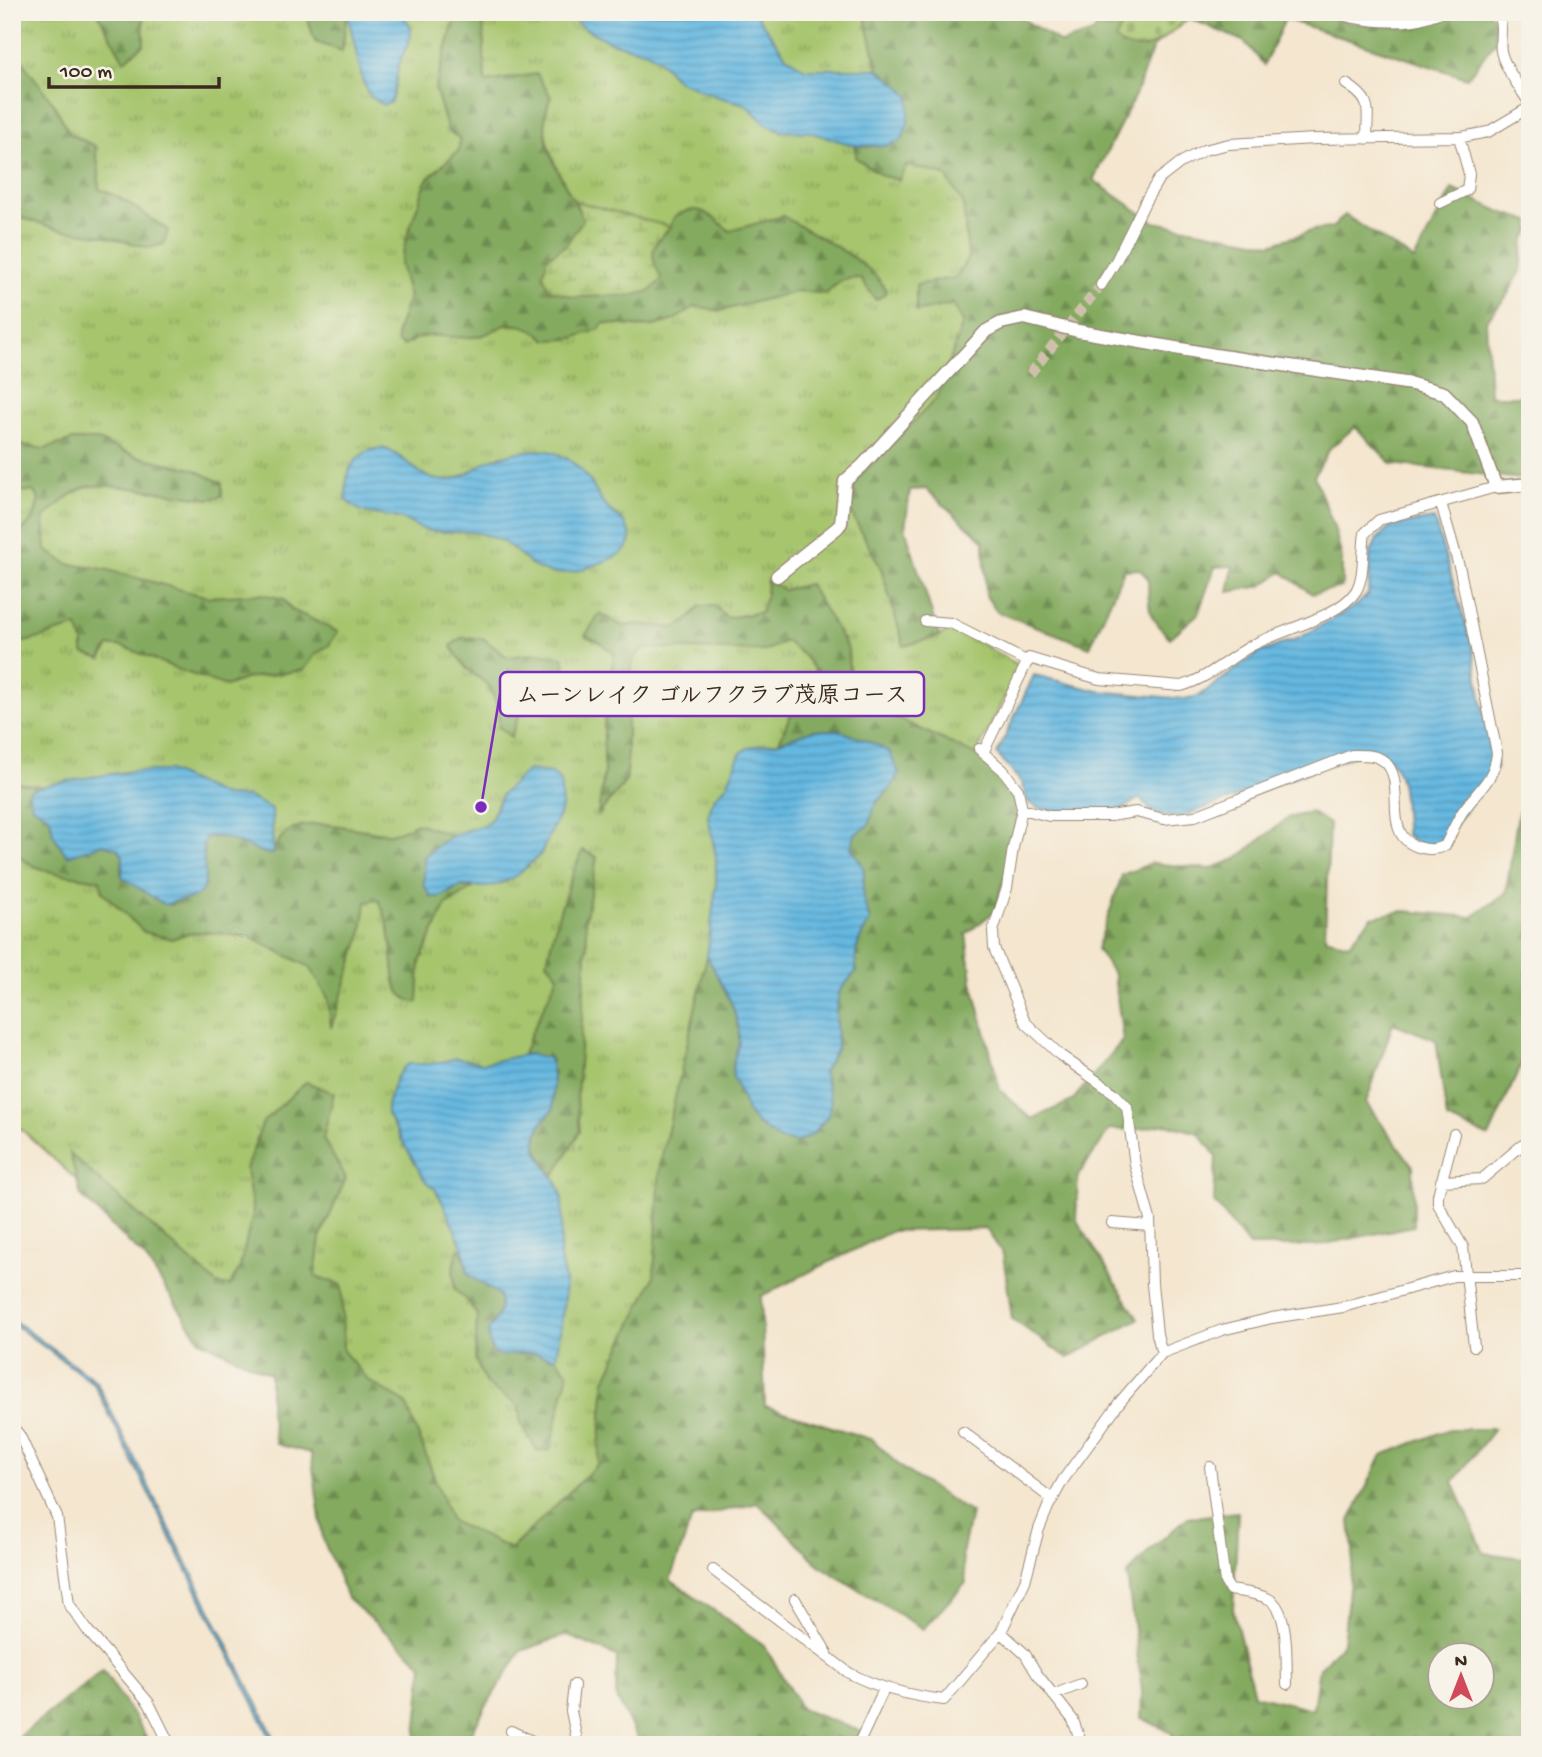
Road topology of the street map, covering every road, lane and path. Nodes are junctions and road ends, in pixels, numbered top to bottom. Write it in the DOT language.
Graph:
graph roads {
  1 [pos="1332,12"];
  2 [pos="1441,12"];
  3 [pos="1496,12"];
  4 [pos="1346,84"];
  5 [pos="1530,106"];
  6 [pos="1459,137"];
  7 [pos="1367,139"];
  8 [pos="1440,203"];
  9 [pos="1101,285"];
  10 [pos="1530,484"];
  11 [pos="1496,487"];
  12 [pos="1441,503"];
  13 [pos="777,576"];
  14 [pos="925,621"];
  15 [pos="1028,662"];
  16 [pos="1022,808"];
  17 [pos="1454,1134"];
  18 [pos="1530,1142"];
  19 [pos="1441,1181"];
  20 [pos="1112,1223"];
  21 [pos="1150,1226"];
  22 [pos="1466,1276"];
  23 [pos="1530,1276"];
  24 [pos="1474,1346"];
  25 [pos="1162,1353"];
  26 [pos="12,1426"];
  27 [pos="963,1432"];
  28 [pos="1210,1467"];
  29 [pos="1052,1499"];
  30 [pos="713,1570"];
  31 [pos="795,1600"];
  32 [pos="1002,1632"];
  33 [pos="831,1659"];
  34 [pos="1081,1684"];
  35 [pos="1287,1684"];
  36 [pos="574,1685"];
  37 [pos="884,1689"];
  38 [pos="1053,1695"];
  39 [pos="511,1731"];
  40 [pos="170,1745"];
  41 [pos="540,1745"];
  42 [pos="578,1745"];
  43 [pos="858,1745"];
  44 [pos="1082,1745"];
  1 -- 2 [label="street"];
  3 -- 5 [label="street"];
  4 -- 7 [label="street"];
  5 -- 6 [label="street"];
  6 -- 7 [label="street"];
  6 -- 8 [label="street"];
  7 -- 9 [label="street"];
  10 -- 11 [label="street"];
  11 -- 12 [label="street"];
  11 -- 13 [label="street"];
  12 -- 15 [label="street"];
  12 -- 16 [label="street"];
  14 -- 15 [label="street"];
  15 -- 16 [label="street"];
  16 -- 21 [label="street"];
  17 -- 19 [label="street"];
  18 -- 19 [label="street"];
  19 -- 22 [label="street"];
  20 -- 21 [label="street"];
  21 -- 25 [label="street"];
  22 -- 23 [label="street"];
  22 -- 24 [label="street"];
  22 -- 25 [label="street"];
  25 -- 29 [label="street"];
  26 -- 40 [label="street"];
  27 -- 29 [label="street"];
  28 -- 35 [label="street"];
  29 -- 32 [label="street"];
  30 -- 33 [label="street"];
  31 -- 33 [label="street"];
  32 -- 37 [label="street"];
  32 -- 38 [label="street"];
  33 -- 37 [label="street"];
  34 -- 38 [label="street"];
  36 -- 42 [label="street"];
  37 -- 43 [label="street"];
  38 -- 44 [label="street"];
  39 -- 41 [label="street"];
}
